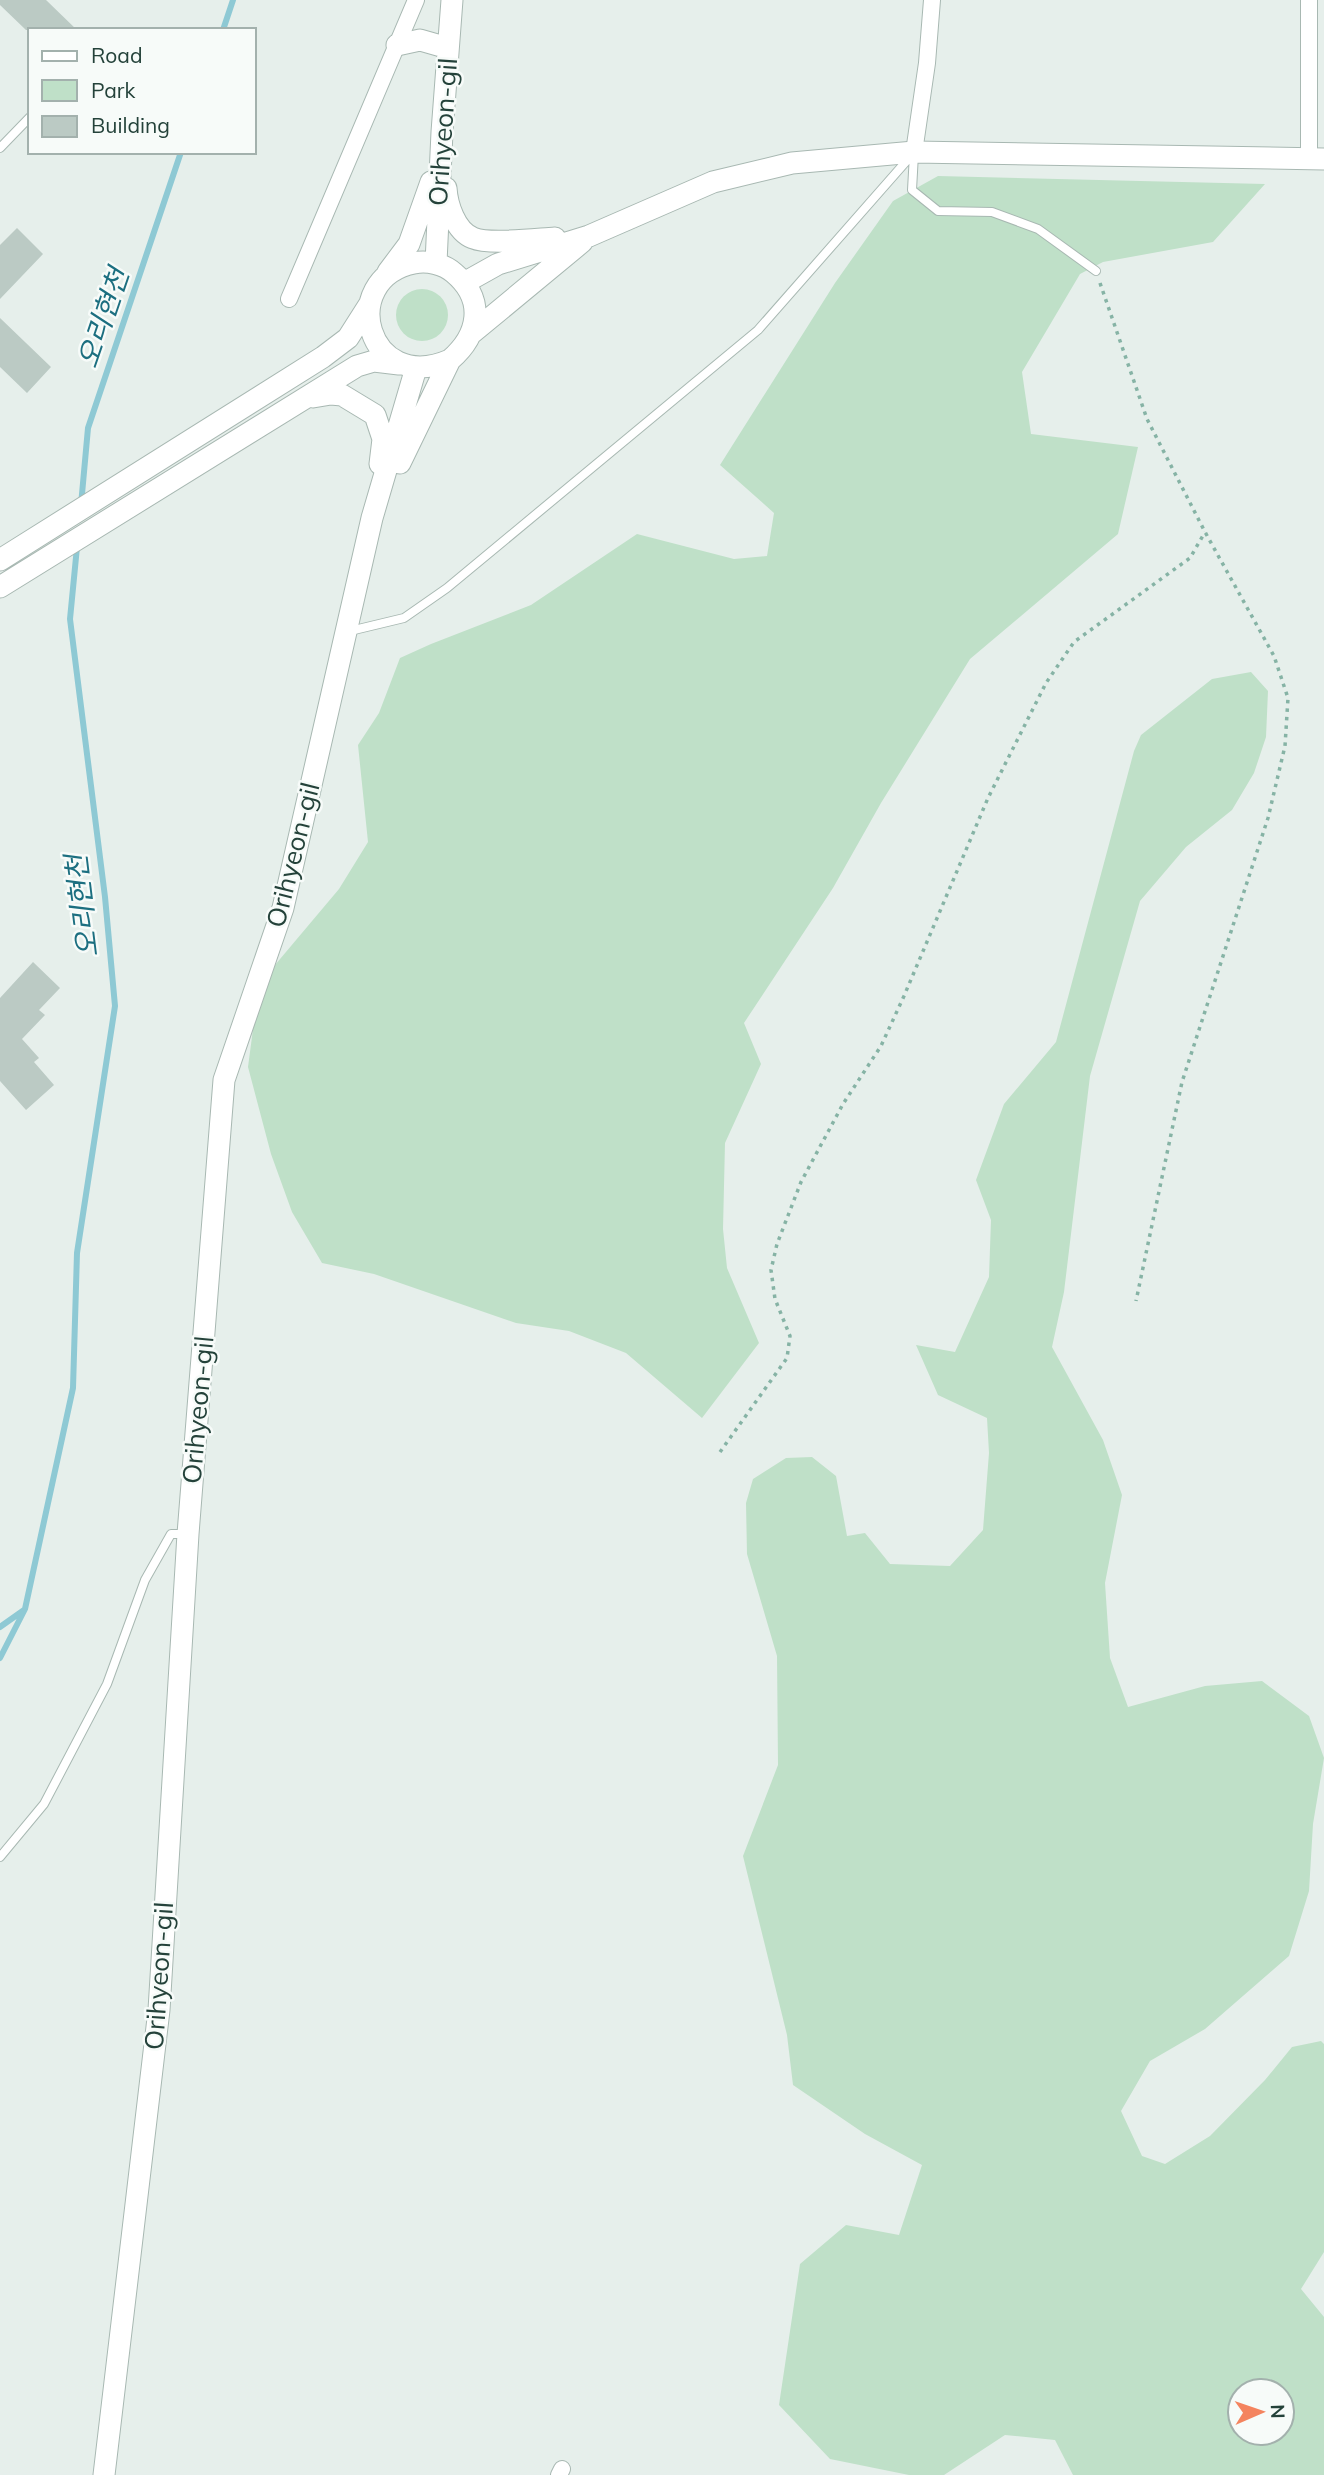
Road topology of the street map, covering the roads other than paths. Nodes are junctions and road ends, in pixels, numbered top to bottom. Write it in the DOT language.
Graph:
graph roads {
  1 [pos="416,0"];
  2 [pos="452,0"];
  3 [pos="932,0"];
  4 [pos="1309,0"];
  5 [pos="397,45"];
  6 [pos="448,48"];
  7 [pos="28,119"];
  8 [pos="442,132"];
  9 [pos="0,148"];
  10 [pos="914,152"];
  11 [pos="1316,159"];
  12 [pos="589,236"];
  13 [pos="436,263"];
  14 [pos="1096,271"];
  15 [pos="386,275"];
  16 [pos="464,283"];
  17 [pos="289,299"];
  18 [pos="369,305"];
  19 [pos="472,333"];
  20 [pos="450,360"];
  21 [pos="408,366"];
  22 [pos="299,402"];
  23 [pos="372,518"];
  24 [pos="0,560"];
  25 [pos="0,587"];
  26 [pos="347,632"];
  27 [pos="188,1534"];
  28 [pos="0,1857"];
  29 [pos="104,2475"];
  1 -- 5 [label="street"];
  2 -- 6 [label="street, Orihyeon-gil"];
  3 -- 10 [label="street"];
  4 -- 11 [label="street"];
  5 -- 6 [label="street"];
  5 -- 17 [label="street"];
  6 -- 8 [label="street, Orihyeon-gil"];
  7 -- 9 [label="lane"];
  8 -- 12 [label="street"];
  8 -- 13 [label="street, Orihyeon-gil"];
  8 -- 15 [label="street"];
  10 -- 11 [label="street"];
  10 -- 12 [label="street"];
  10 -- 14 [label="lane"];
  10 -- 26 [label="lane"];
  12 -- 16 [label="street"];
  12 -- 19 [label="street"];
  13 -- 15 [label="street"];
  13 -- 16 [label="street"];
  15 -- 18 [label="street"];
  16 -- 19 [label="street"];
  18 -- 21 [label="street"];
  18 -- 24 [label="street"];
  19 -- 20 [label="street"];
  20 -- 21 [label="street"];
  20 -- 23 [label="street"];
  21 -- 22 [label="street"];
  21 -- 23 [label="street, Orihyeon-gil"];
  22 -- 23 [label="street"];
  22 -- 25 [label="street"];
  23 -- 26 [label="street, Orihyeon-gil"];
  26 -- 27 [label="street, Orihyeon-gil"];
  27 -- 28 [label="lane"];
  27 -- 29 [label="street, Orihyeon-gil"];
}
